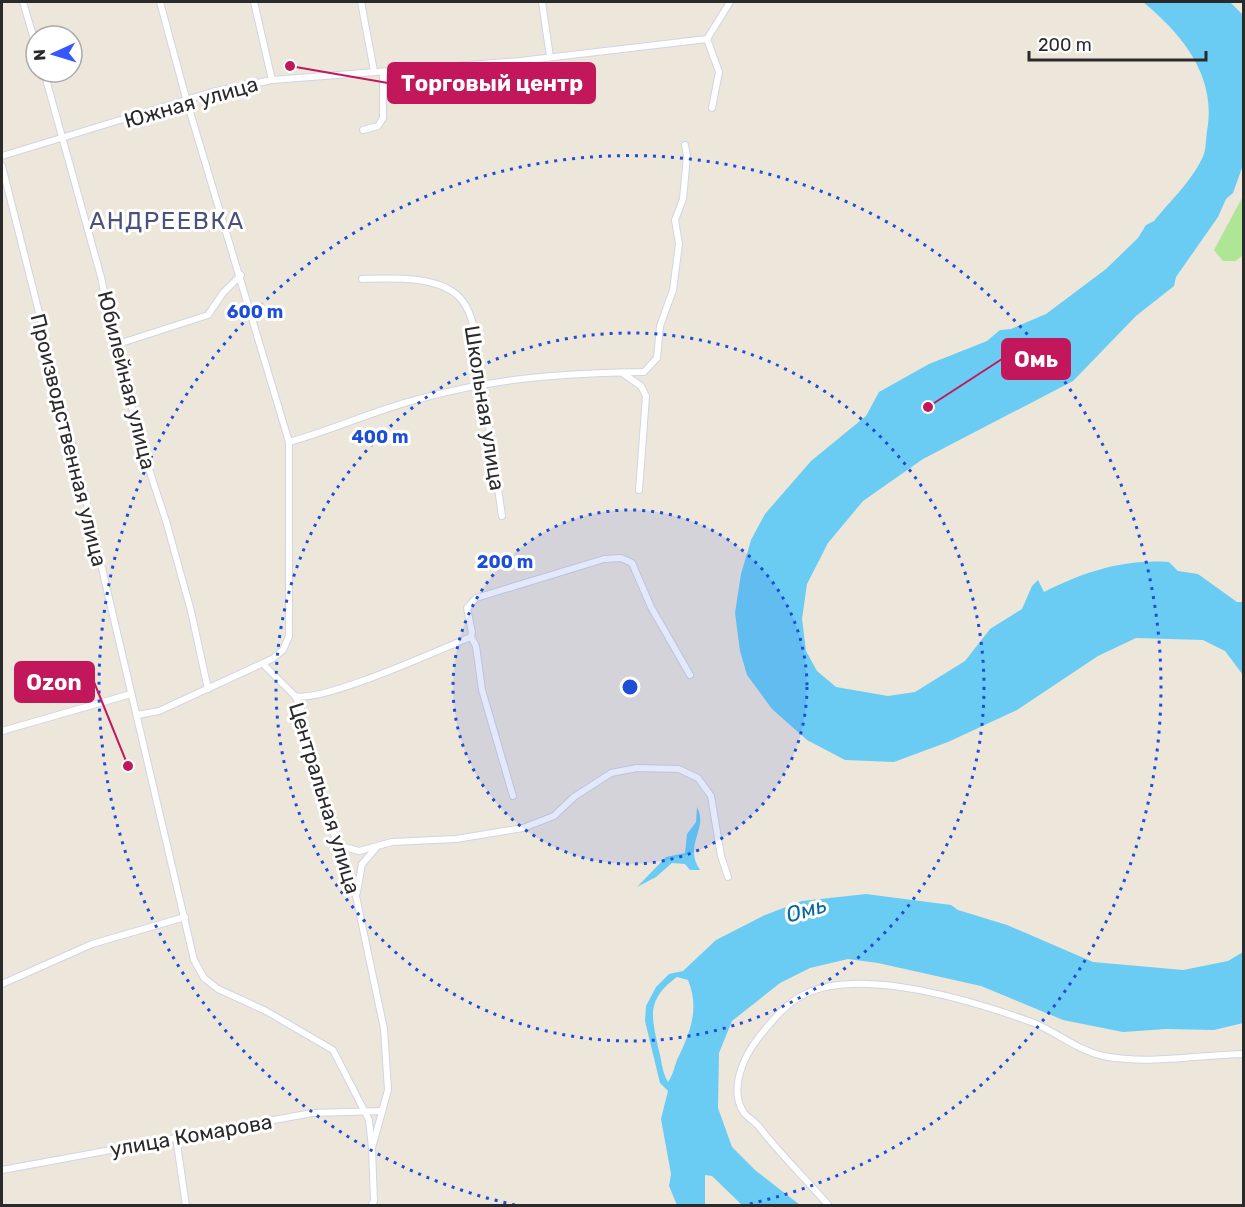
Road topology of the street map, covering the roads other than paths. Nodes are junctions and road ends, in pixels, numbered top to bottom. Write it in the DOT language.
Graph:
graph roads {
  1 [pos="22,2"];
  2 [pos="160,2"];
  3 [pos="254,2"];
  4 [pos="360,2"];
  5 [pos="542,2"];
  6 [pos="730,2"];
  7 [pos="29,24"];
  8 [pos="707,39"];
  9 [pos="550,57"];
  10 [pos="374,71"];
  11 [pos="383,72"];
  12 [pos="272,80"];
  13 [pos="47,84"];
  14 [pos="187,102"];
  15 [pos="712,108"];
  16 [pos="363,130"];
  17 [pos="63,139"];
  18 [pos="686,145"];
  19 [pos="2,156"];
  20 [pos="2,166"];
  21 [pos="241,275"];
  22 [pos="362,279"];
  23 [pos="115,345"];
  24 [pos="621,372"];
  25 [pos="482,385"];
  26 [pos="289,442"];
  27 [pos="639,490"];
  28 [pos="502,516"];
  29 [pos="471,637"];
  30 [pos="263,663"];
  31 [pos="690,675"];
  32 [pos="208,689"];
  33 [pos="131,694"];
  34 [pos="295,696"];
  35 [pos="137,714"];
  36 [pos="2,731"];
  37 [pos="513,796"];
  38 [pos="337,844"];
  39 [pos="379,845"];
  40 [pos="728,877"];
  41 [pos="356,896"];
  42 [pos="185,917"];
  43 [pos="2,984"];
  44 [pos="1244,1053"];
  45 [pos="363,1111"];
  46 [pos="382,1111"];
  47 [pos="176,1137"];
  48 [pos="372,1148"];
  49 [pos="2,1170"];
  50 [pos="372,1203"];
  51 [pos="186,1206"];
  52 [pos="829,1206"];
  1 -- 7 [label="street"];
  2 -- 14 [label="street"];
  3 -- 12 [label="street"];
  4 -- 10 [label="street"];
  5 -- 9 [label="street"];
  6 -- 8 [label="street"];
  8 -- 9 [label="street, Южная улица"];
  8 -- 15 [label="street"];
  9 -- 11 [label="street, Южная улица"];
  10 -- 11 [label="street, Южная улица"];
  10 -- 12 [label="street, Южная улица"];
  11 -- 16 [label="street"];
  12 -- 14 [label="street, Южная улица"];
  13 -- 17 [label="street, Юбилейная улица"];
  14 -- 17 [label="street, Южная улица"];
  14 -- 21 [label="street"];
  17 -- 19 [label="street, Южная улица"];
  17 -- 23 [label="street, Юбилейная улица"];
  18 -- 24 [label="street"];
  20 -- 33 [label="street, Производственная улица"];
  21 -- 23 [label="street"];
  21 -- 26 [label="street"];
  22 -- 25 [label="street, Школьная улица"];
  23 -- 32 [label="street, Юбилейная улица"];
  24 -- 25 [label="street"];
  24 -- 27 [label="street"];
  25 -- 26 [label="street"];
  25 -- 28 [label="street, Школьная улица"];
  26 -- 30 [label="street"];
  29 -- 31 [label="street"];
  29 -- 34 [label="street"];
  29 -- 37 [label="street"];
  30 -- 32 [label="street"];
  30 -- 34 [label="street, Центральная улица"];
  32 -- 35 [label="street"];
  33 -- 35 [label="street, Производственная улица"];
  33 -- 36 [label="street"];
  34 -- 38 [label="street, Центральная улица"];
  35 -- 42 [label="street, Производственная улица"];
  38 -- 39 [label="street"];
  38 -- 41 [label="street, Центральная улица"];
  39 -- 40 [label="street"];
  39 -- 41 [label="street"];
  41 -- 46 [label="street, Центральная улица"];
  42 -- 43 [label="street"];
  42 -- 45 [label="street, Производственная улица"];
  44 -- 52 [label="street"];
  45 -- 46 [label="street, улица Комарова"];
  45 -- 47 [label="street, улица Комарова"];
  45 -- 48 [label="street"];
  46 -- 48 [label="street, Центральная улица"];
  47 -- 49 [label="street, улица Комарова"];
  47 -- 51 [label="street"];
  48 -- 50 [label="street, Центральная улица"];
}
